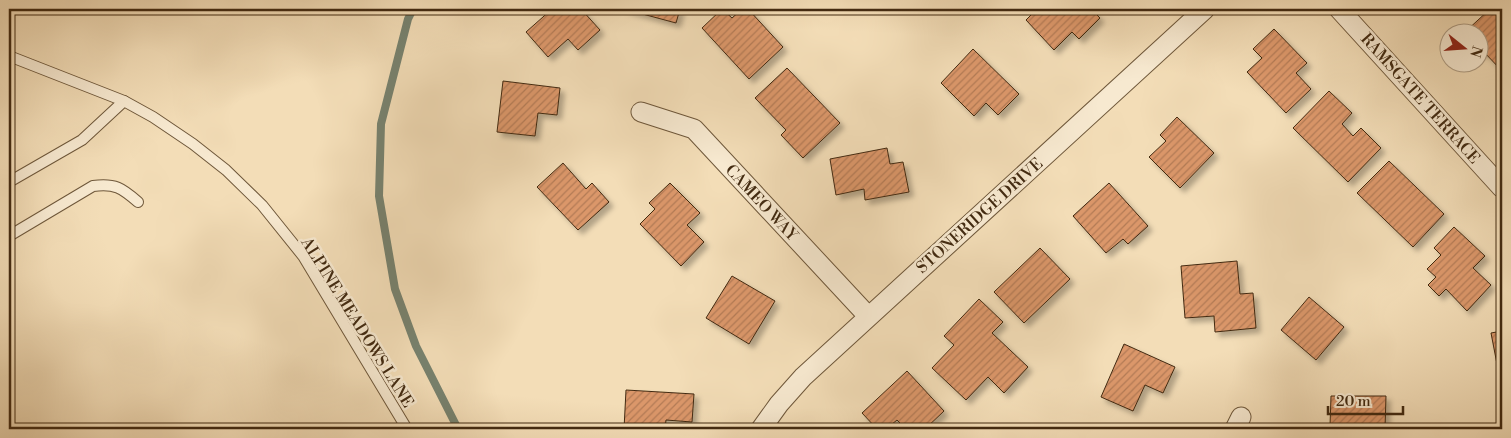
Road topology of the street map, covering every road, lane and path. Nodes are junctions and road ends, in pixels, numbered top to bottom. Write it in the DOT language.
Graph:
graph roads {
  1 [pos="1205,9"];
  2 [pos="1339,9"];
  3 [pos="9,56"];
  4 [pos="124,101"];
  5 [pos="641,112"];
  6 [pos="9,182"];
  7 [pos="1502,188"];
  8 [pos="138,202"];
  9 [pos="9,236"];
  10 [pos="868,316"];
  11 [pos="407,429"];
  12 [pos="761,429"];
  1 -- 10 [label="street, STONERIDGE DRIVE"];
  2 -- 7 [label="street, RAMSGATE TERRACE"];
  3 -- 4 [label="lane, ALPINE MEADOWS LANE"];
  4 -- 6 [label="lane"];
  4 -- 11 [label="lane, ALPINE MEADOWS LANE"];
  5 -- 10 [label="street, CAMEO WAY"];
  8 -- 9 [label="lane"];
  10 -- 12 [label="street, STONERIDGE DRIVE"];
}
